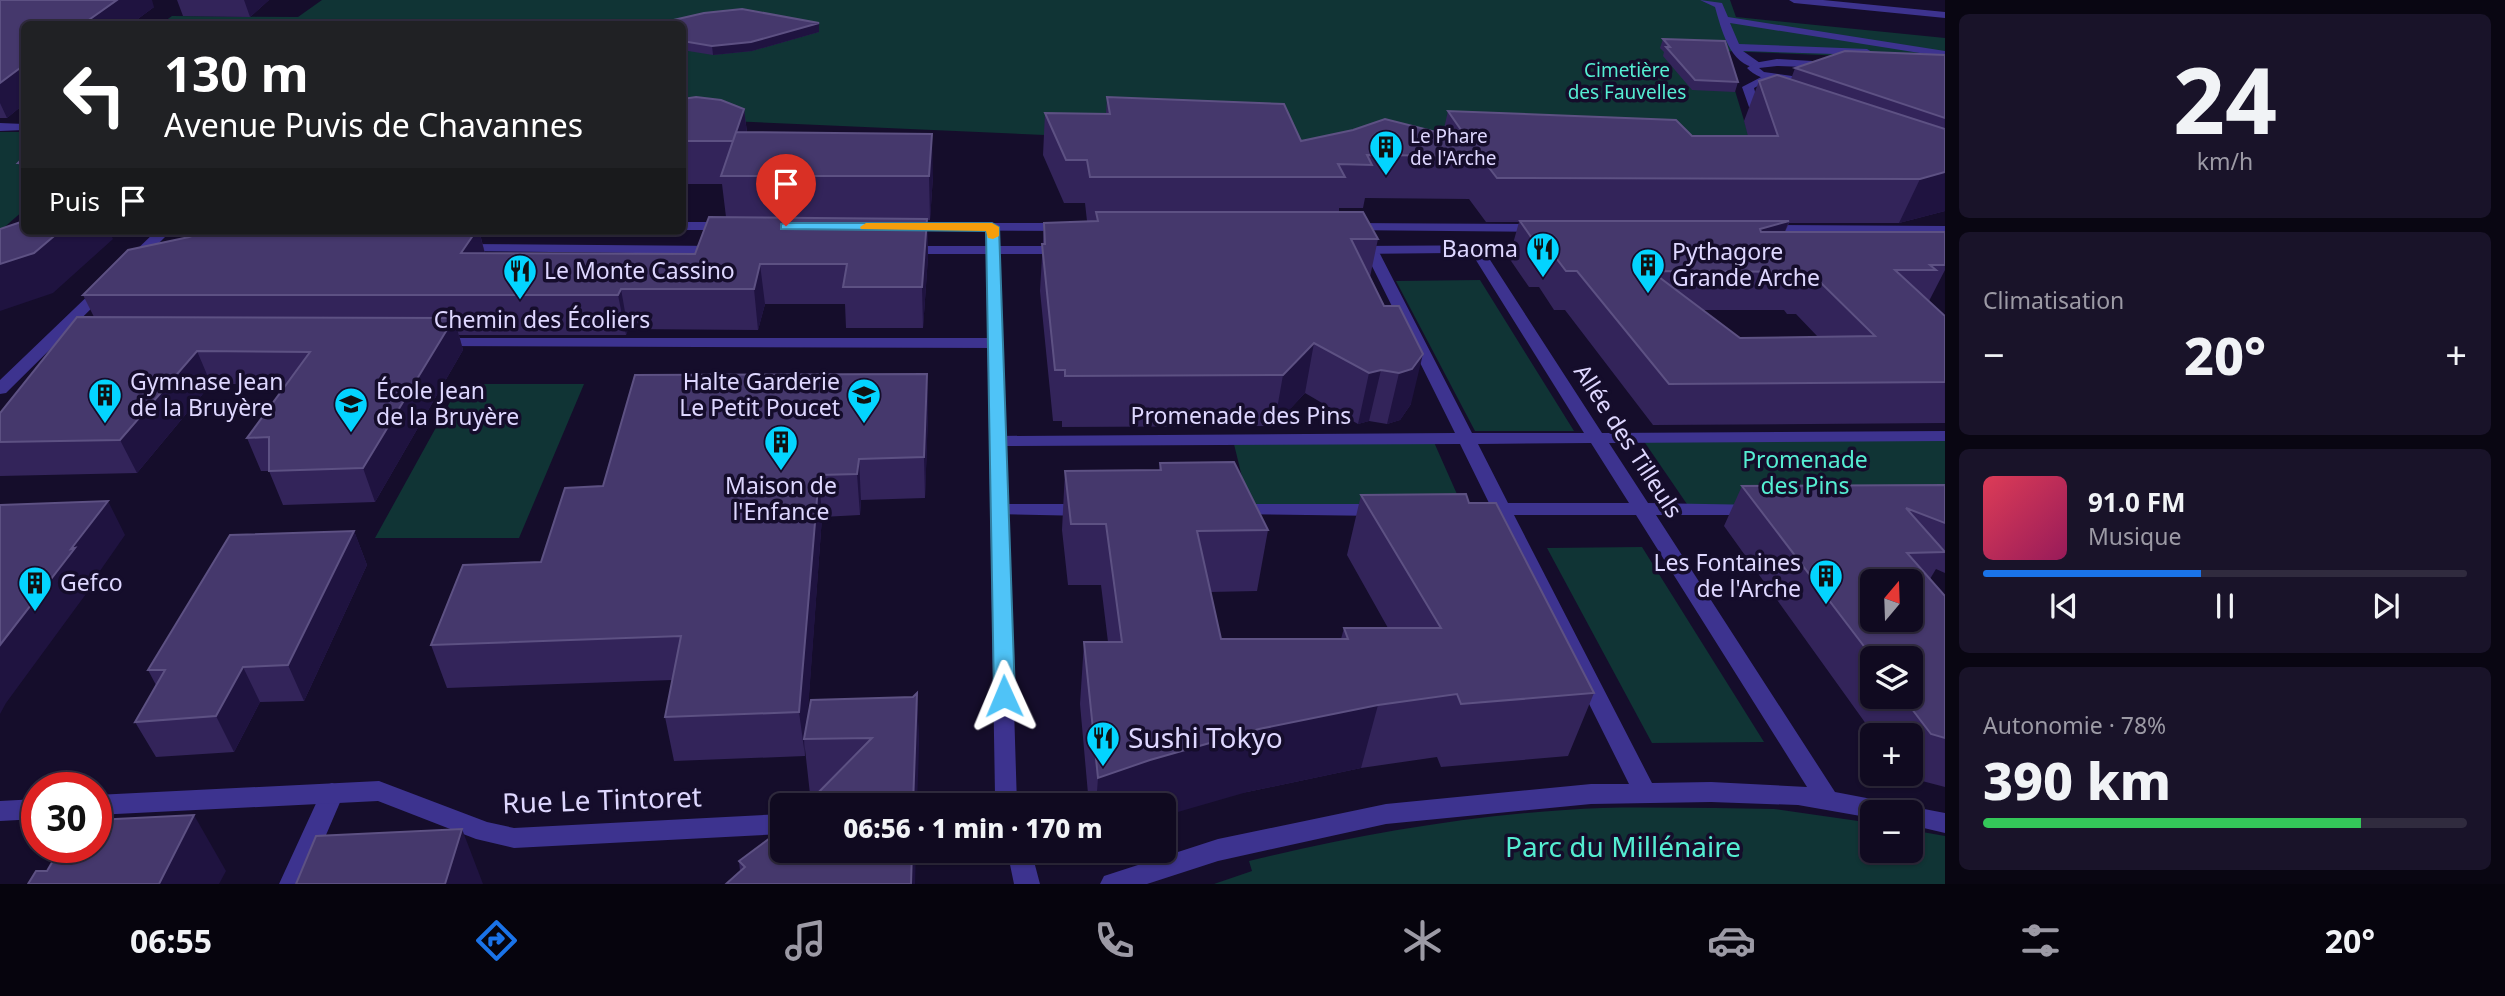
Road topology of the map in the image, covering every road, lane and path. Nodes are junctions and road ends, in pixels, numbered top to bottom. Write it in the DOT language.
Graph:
graph roads {
  1 [pos="1705,0"];
  2 [pos="1794,0"];
  3 [pos="1945,15"];
  4 [pos="1724,19"];
  5 [pos="1734,47"];
  6 [pos="1945,54"];
  7 [pos="1756,65"];
  8 [pos="1838,65"];
  9 [pos="1769,76"];
  10 [pos="1812,79"];
  11 [pos="1779,114"];
  12 [pos="0,127"];
  13 [pos="21,127"];
  14 [pos="686,226"];
  15 [pos="736,226"];
  16 [pos="885,227"];
  17 [pos="992,227"];
  18 [pos="1085,227"];
  19 [pos="1332,228"];
  20 [pos="1559,228"];
  21 [pos="1752,229"];
  22 [pos="1945,230"];
  23 [pos="160,235"];
  24 [pos="150,246"];
  25 [pos="176,246"];
  26 [pos="446,248"];
  27 [pos="1476,249"];
  28 [pos="1545,249"];
  29 [pos="732,250"];
  30 [pos="897,250"];
  31 [pos="994,250"];
  32 [pos="1074,250"];
  33 [pos="1344,250"];
  34 [pos="1371,250"];
  35 [pos="47,343"];
  36 [pos="75,343"];
  37 [pos="424,343"];
  38 [pos="996,343"];
  39 [pos="0,389"];
  40 [pos="1945,436"];
  41 [pos="998,440"];
  42 [pos="1467,440"];
  43 [pos="1598,440"];
  44 [pos="1502,509"];
  45 [pos="1642,509"];
  46 [pos="1771,509"];
  47 [pos="1000,510"];
  48 [pos="1111,510"];
  49 [pos="1222,510"];
  50 [pos="1397,510"];
  51 [pos="1451,510"];
  52 [pos="332,793"];
  53 [pos="1002,793"];
  54 [pos="1645,793"];
  55 [pos="1828,800"];
  56 [pos="112,804"];
  57 [pos="1860,806"];
  58 [pos="21,810"];
  59 [pos="0,811"];
  60 [pos="1923,818"];
  61 [pos="1945,823"];
  62 [pos="770,825"];
  63 [pos="1022,863"];
  64 [pos="292,884"];
  65 [pos="1027,884"];
  66 [pos="1113,884"];
  1 -- 4 [label="street"];
  2 -- 3 [label="street"];
  4 -- 5 [label="street"];
  4 -- 6 [label="street"];
  5 -- 6 [label="street"];
  5 -- 7 [label="street"];
  7 -- 8 [label="street"];
  7 -- 9 [label="street"];
  9 -- 10 [label="street"];
  9 -- 11 [label="street"];
  12 -- 13 [label="street"];
  14 -- 15 [label="street"];
  16 -- 17 [label="street"];
  17 -- 18 [label="street"];
  17 -- 31 [label="street"];
  19 -- 20 [label="street"];
  21 -- 22 [label="street"];
  23 -- 24 [label="street"];
  24 -- 25 [label="street"];
  24 -- 35 [label="street"];
  26 -- 29 [label="street"];
  27 -- 28 [label="street"];
  27 -- 34 [label="street"];
  27 -- 43 [label="street, Allée des Tilleuls"];
  30 -- 31 [label="street"];
  31 -- 32 [label="street"];
  31 -- 38 [label="street"];
  33 -- 34 [label="street"];
  34 -- 42 [label="street"];
  35 -- 36 [label="street"];
  35 -- 39 [label="street"];
  37 -- 38 [label="street, Chemin des Écoliers"];
  38 -- 41 [label="street"];
  40 -- 43 [label="street, Promenade des Pins"];
  41 -- 42 [label="street, Promenade des Pins"];
  41 -- 47 [label="street"];
  42 -- 43 [label="street, Promenade des Pins"];
  42 -- 44 [label="street"];
  43 -- 45 [label="street, Allée des Tilleuls"];
  44 -- 45 [label="street"];
  44 -- 51 [label="street"];
  44 -- 54 [label="street"];
  45 -- 46 [label="street"];
  45 -- 55 [label="street, Allée des Tilleuls"];
  47 -- 48 [label="street"];
  47 -- 53 [label="street"];
  49 -- 50 [label="street"];
  52 -- 56 [label="street, Rue Le Tintoret"];
  52 -- 62 [label="street, Rue Le Tintoret"];
  52 -- 64 [label="street"];
  54 -- 55 [label="street"];
  54 -- 66 [label="street"];
  55 -- 57 [label="street"];
  58 -- 59 [label="street"];
  60 -- 61 [label="street"];
  63 -- 65 [label="street"];
}
